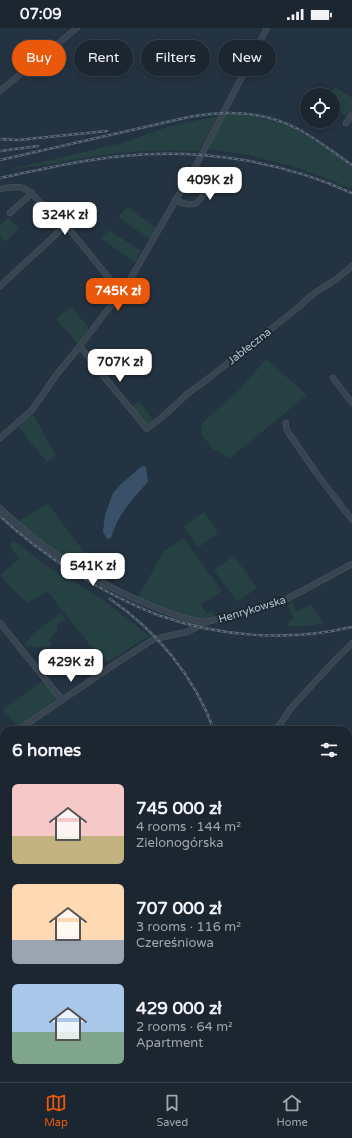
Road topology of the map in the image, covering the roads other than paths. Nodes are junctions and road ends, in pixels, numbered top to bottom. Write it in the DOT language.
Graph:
graph roads {
  1 [pos="77,28"];
  2 [pos="266,28"];
  3 [pos="0,91"];
  4 [pos="352,115"];
  5 [pos="346,123"];
  6 [pos="227,172"];
  7 [pos="0,189"];
  8 [pos="32,193"];
  9 [pos="175,200"];
  10 [pos="10,213"];
  11 [pos="66,225"];
  12 [pos="352,266"];
  13 [pos="0,286"];
  14 [pos="121,293"];
  15 [pos="80,346"];
  16 [pos="332,378"];
  17 [pos="352,403"];
  18 [pos="286,423"];
  19 [pos="0,438"];
  20 [pos="0,508"];
  21 [pos="352,520"];
  22 [pos="352,564"];
  23 [pos="207,622"];
  24 [pos="0,623"];
  25 [pos="352,643"];
  26 [pos="62,700"];
  27 [pos="24,726"];
  28 [pos="279,726"];
  1 -- 3 [label="street"];
  2 -- 9 [label="street"];
  4 -- 5 [label="street"];
  6 -- 9 [label="street"];
  7 -- 8 [label="street"];
  8 -- 10 [label="street"];
  8 -- 11 [label="street"];
  9 -- 14 [label="street"];
  11 -- 13 [label="street"];
  11 -- 14 [label="street"];
  12 -- 15 [label="street, Jabłeczna"];
  14 -- 15 [label="street"];
  15 -- 19 [label="street"];
  16 -- 17 [label="street"];
  18 -- 21 [label="street"];
  20 -- 23 [label="street"];
  22 -- 23 [label="street, Henrykowska"];
  23 -- 26 [label="street, Henrykowska"];
  24 -- 26 [label="street"];
  25 -- 28 [label="street"];
  26 -- 27 [label="street, Henrykowska"];
}
